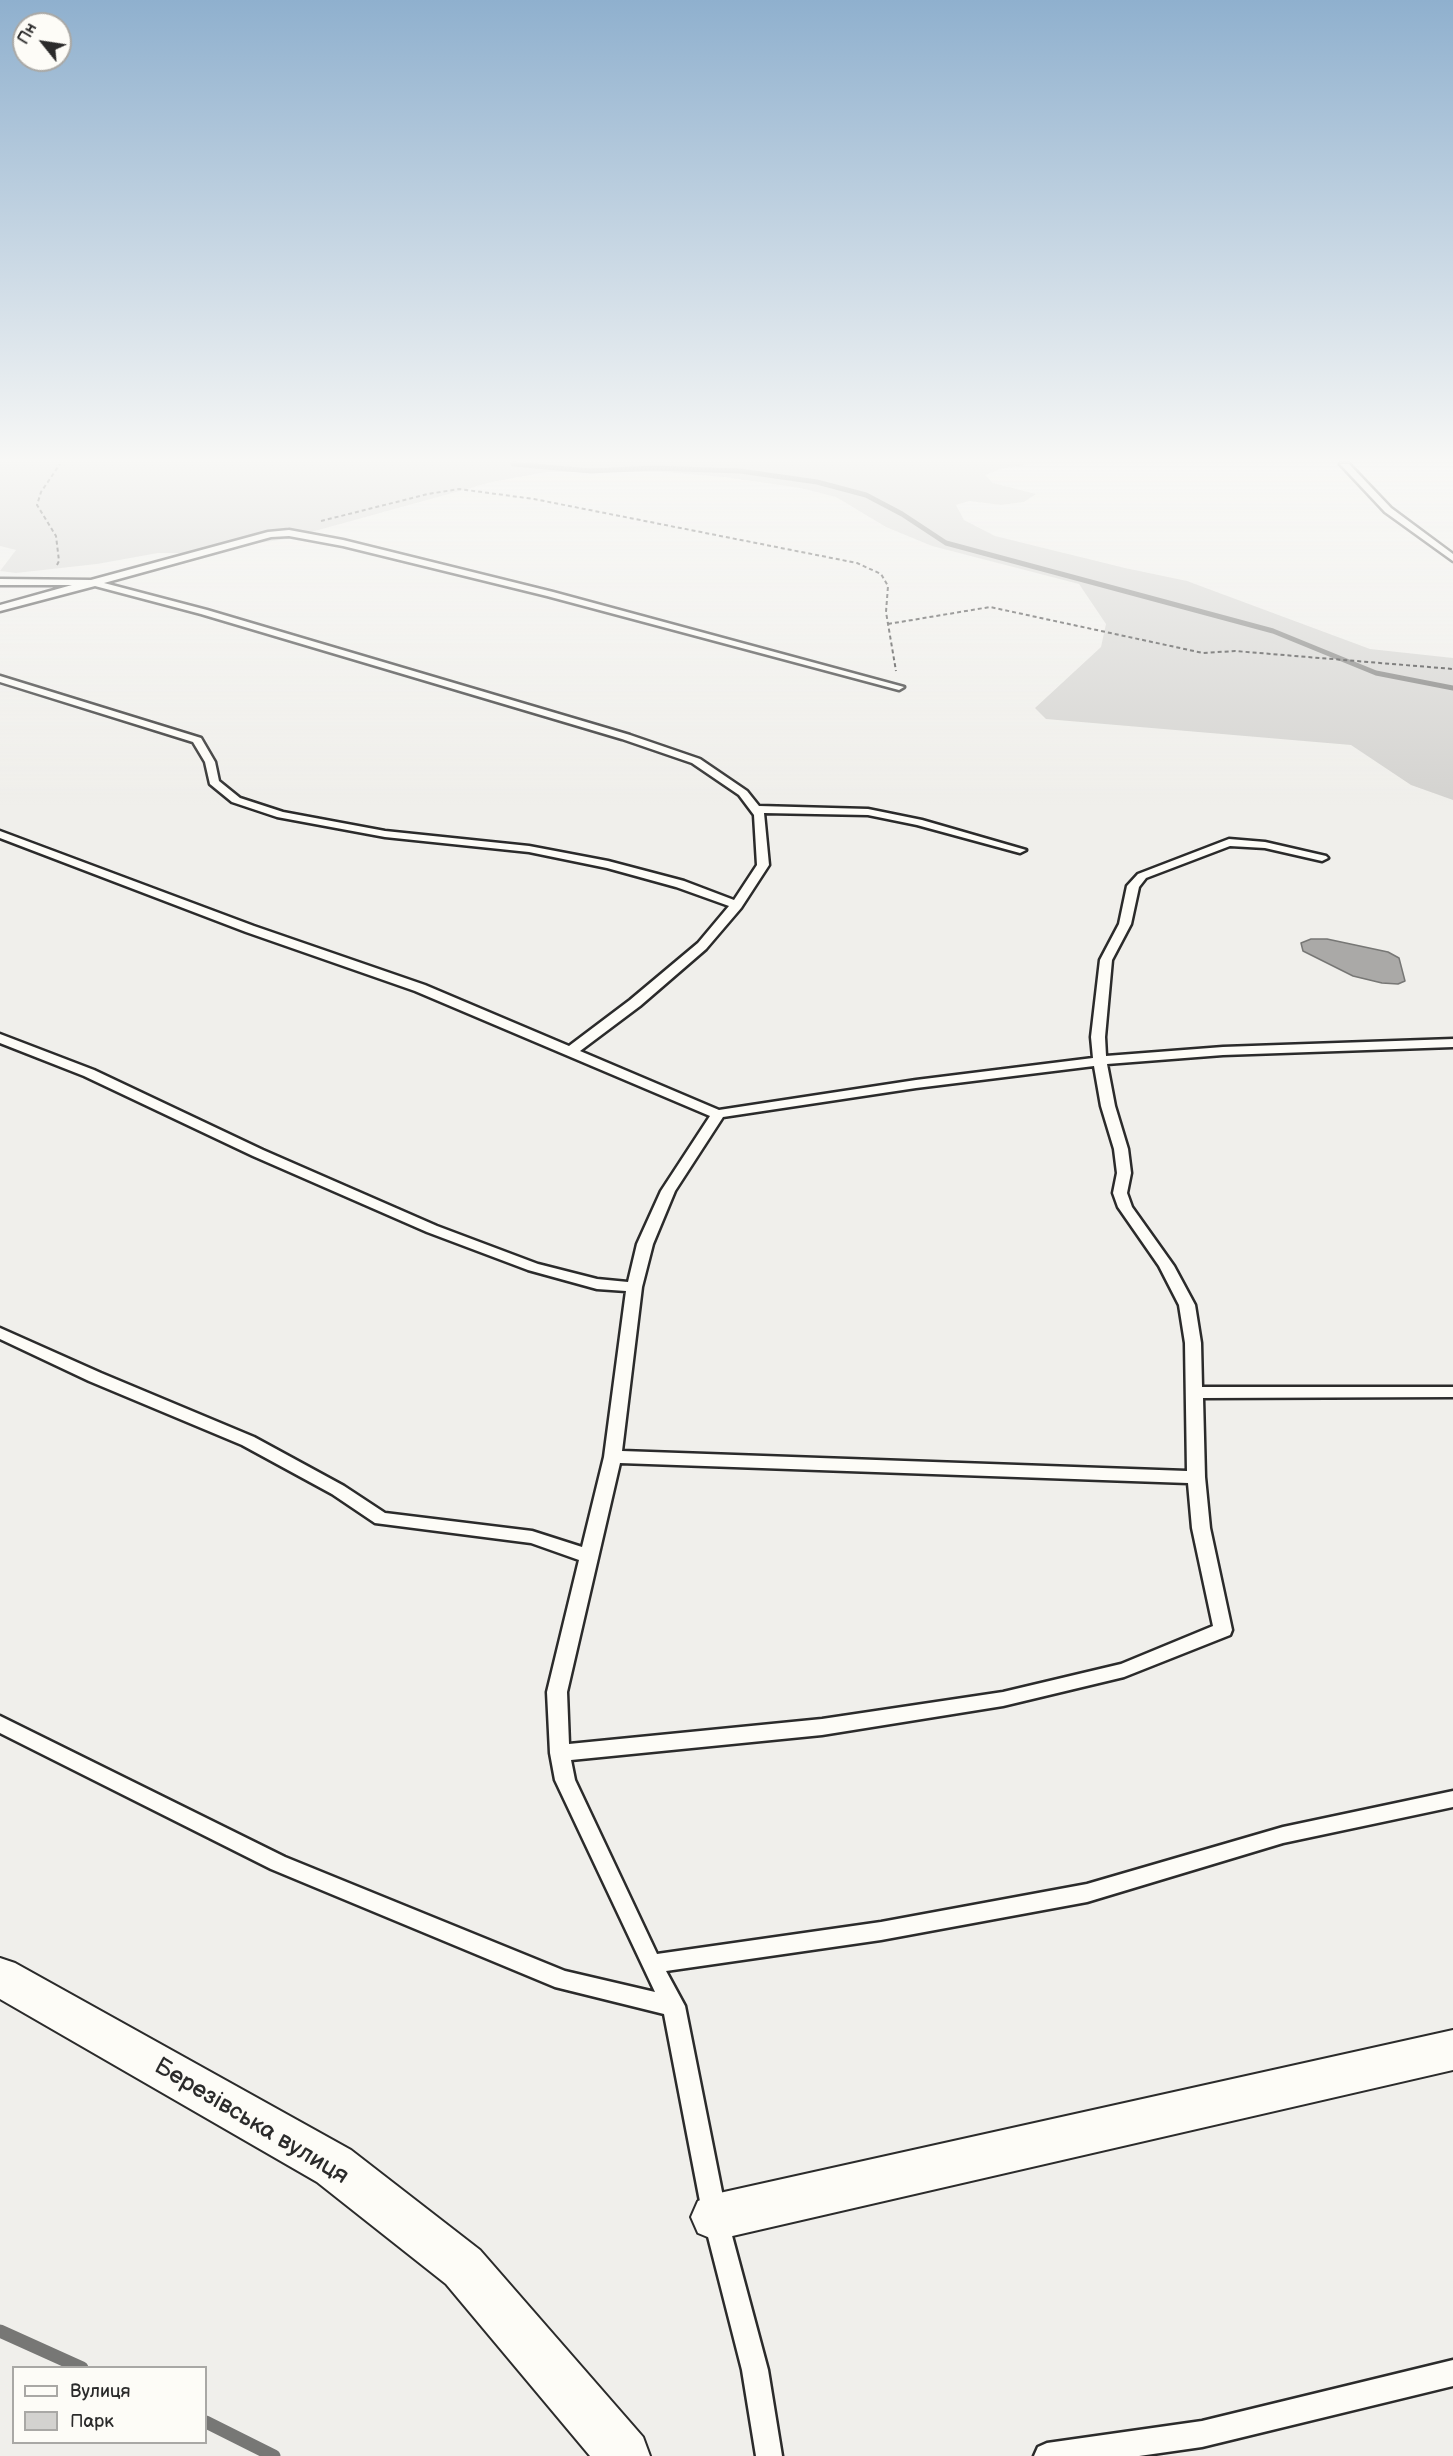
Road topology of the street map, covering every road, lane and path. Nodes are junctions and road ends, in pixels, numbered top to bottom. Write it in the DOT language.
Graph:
graph roads {
  1 [pos="50,579"];
  2 [pos="111,579"];
  3 [pos="487,579"];
  4 [pos="884,579"];
  5 [pos="0,582"];
  6 [pos="48,582"];
  7 [pos="95,583"];
  8 [pos="0,608"];
  9 [pos="888,624"];
  10 [pos="1453,669"];
  11 [pos="0,679"];
  12 [pos="899,687"];
  13 [pos="754,808"];
  14 [pos="0,834"];
  15 [pos="1020,850"];
  16 [pos="1322,858"];
  17 [pos="737,905"];
  18 [pos="0,1038"];
  19 [pos="1453,1043"];
  20 [pos="570,1052"];
  21 [pos="1100,1061"];
  22 [pos="718,1114"];
  23 [pos="634,1287"];
  24 [pos="0,1333"];
  25 [pos="1453,1392"];
  26 [pos="1194,1393"];
  27 [pos="613,1457"];
  28 [pos="1196,1477"];
  29 [pos="591,1557"];
  30 [pos="0,1724"];
  31 [pos="560,1753"];
  32 [pos="1453,1799"];
  33 [pos="651,1964"];
  34 [pos="0,1977"];
  35 [pos="674,2006"];
  36 [pos="1453,2050"];
  37 [pos="715,2217"];
  38 [pos="1453,2373"];
  39 [pos="624,2456"];
  40 [pos="770,2456"];
  41 [pos="1047,2456"];
  1 -- 6 [label="path"];
  2 -- 7 [label="lane"];
  3 -- 12 [label="lane"];
  4 -- 9 [label="path"];
  5 -- 6 [label="lane"];
  6 -- 7 [label="lane"];
  7 -- 8 [label="lane"];
  7 -- 13 [label="lane"];
  9 -- 10 [label="path"];
  9 -- 12 [label="path"];
  11 -- 17 [label="lane"];
  13 -- 15 [label="lane"];
  13 -- 17 [label="lane"];
  14 -- 20 [label="lane"];
  16 -- 21 [label="lane"];
  17 -- 20 [label="lane"];
  18 -- 23 [label="lane"];
  19 -- 21 [label="lane"];
  20 -- 22 [label="lane"];
  21 -- 22 [label="lane"];
  21 -- 26 [label="lane"];
  22 -- 23 [label="lane"];
  23 -- 27 [label="lane"];
  24 -- 29 [label="lane"];
  25 -- 26 [label="lane"];
  26 -- 28 [label="lane"];
  27 -- 28 [label="lane"];
  27 -- 29 [label="lane"];
  28 -- 31 [label="lane"];
  29 -- 31 [label="lane"];
  30 -- 35 [label="lane"];
  31 -- 33 [label="lane"];
  32 -- 33 [label="lane"];
  33 -- 35 [label="lane"];
  34 -- 39 [label="street, Березівська вулиця"];
  35 -- 37 [label="lane"];
  36 -- 37 [label="street"];
  37 -- 40 [label="lane"];
  38 -- 41 [label="lane"];
}
